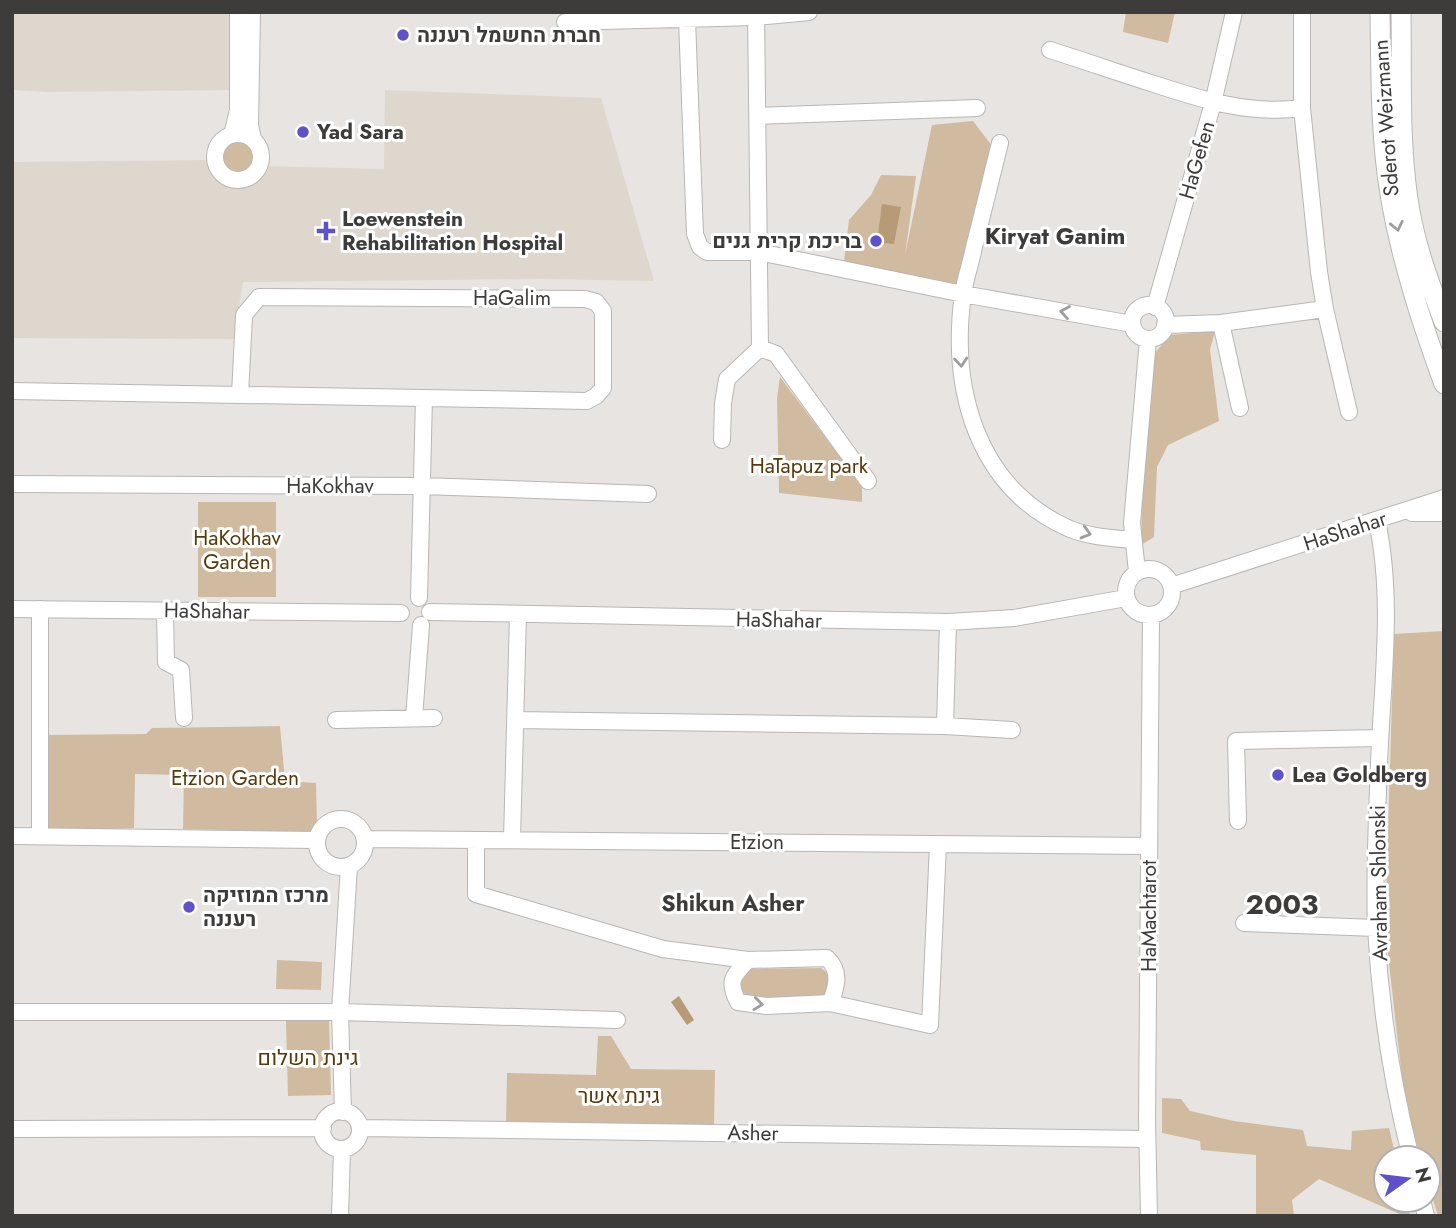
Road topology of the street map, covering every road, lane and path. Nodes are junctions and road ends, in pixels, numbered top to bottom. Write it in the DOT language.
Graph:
graph roads {
  1 [pos="238,12"];
  2 [pos="252,12"];
  3 [pos="809,12"];
  4 [pos="1234,12"];
  5 [pos="1380,12"];
  6 [pos="1401,12"];
  7 [pos="756,15"];
  8 [pos="1303,16"];
  9 [pos="687,19"];
  10 [pos="565,22"];
  11 [pos="1051,50"];
  12 [pos="1213,103"];
  13 [pos="977,108"];
  14 [pos="1302,108"];
  15 [pos="758,117"];
  16 [pos="232,135"];
  17 [pos="253,139"];
  18 [pos="1000,143"];
  19 [pos="759,251"];
  20 [pos="963,294"];
  21 [pos="1156,307"];
  22 [pos="1325,309"];
  23 [pos="1221,323"];
  24 [pos="1444,323"];
  25 [pos="1132,324"];
  26 [pos="1166,325"];
  27 [pos="1148,339"];
  28 [pos="760,348"];
  29 [pos="1444,384"];
  30 [pos="12,391"];
  31 [pos="240,395"];
  32 [pos="424,398"];
  33 [pos="1240,408"];
  34 [pos="1349,412"];
  35 [pos="722,440"];
  36 [pos="868,481"];
  37 [pos="12,484"];
  38 [pos="422,486"];
  39 [pos="649,494"];
  40 [pos="1444,498"];
  41 [pos="1444,513"];
  42 [pos="1399,514"];
  43 [pos="1377,521"];
  44 [pos="1133,540"];
  45 [pos="1137,572"];
  46 [pos="1171,586"];
  47 [pos="419,598"];
  48 [pos="1126,598"];
  49 [pos="12,609"];
  50 [pos="40,609"];
  51 [pos="165,610"];
  52 [pos="401,613"];
  53 [pos="518,614"];
  54 [pos="1151,615"];
  55 [pos="426,619"];
  56 [pos="948,622"];
  57 [pos="184,718"];
  58 [pos="414,718"];
  59 [pos="434,718"];
  60 [pos="336,720"];
  61 [pos="515,720"];
  62 [pos="945,726"];
  63 [pos="1012,730"];
  64 [pos="1380,738"];
  65 [pos="1238,821"];
  66 [pos="40,835"];
  67 [pos="12,836"];
  68 [pos="366,839"];
  69 [pos="317,840"];
  70 [pos="476,840"];
  71 [pos="512,840"];
  72 [pos="938,844"];
  73 [pos="1149,846"];
  74 [pos="349,866"];
  75 [pos="1244,923"];
  76 [pos="1376,928"];
  77 [pos="748,960"];
  78 [pos="830,1003"];
  79 [pos="12,1012"];
  80 [pos="341,1012"];
  81 [pos="617,1020"];
  82 [pos="343,1112"];
  83 [pos="323,1128"];
  84 [pos="360,1128"];
  85 [pos="12,1129"];
  86 [pos="1147,1139"];
  87 [pos="1408,1144"];
  88 [pos="342,1149"];
  89 [pos="340,1216"];
  90 [pos="1149,1216"];
  1 -- 16 [label="street"];
  2 -- 17 [label="street"];
  3 -- 7 [label="street"];
  4 -- 12 [label="street, HaGefen"];
  5 -- 29 [label="main road, Sderot Weizmann, one-way"];
  6 -- 24 [label="main road, Sderot Weizmann"];
  7 -- 9 [label="street"];
  7 -- 15 [label="street"];
  8 -- 14 [label="street"];
  9 -- 10 [label="street"];
  9 -- 19 [label="street"];
  11 -- 12 [label="street"];
  12 -- 14 [label="street"];
  12 -- 21 [label="street, HaGefen"];
  13 -- 15 [label="street"];
  14 -- 22 [label="street"];
  15 -- 19 [label="street"];
  16 -- 17 [label="street"];
  16 -- 17 [label="street"];
  18 -- 20 [label="street"];
  19 -- 20 [label="street"];
  19 -- 28 [label="street"];
  25 -- 20 [label="street, one-way"];
  20 -- 44 [label="street, one-way"];
  21 -- 25 [label="street"];
  21 -- 26 [label="street"];
  22 -- 23 [label="street"];
  22 -- 34 [label="street"];
  23 -- 26 [label="street"];
  23 -- 33 [label="street"];
  25 -- 27 [label="street"];
  26 -- 27 [label="street"];
  27 -- 44 [label="street"];
  28 -- 35 [label="street"];
  28 -- 36 [label="street"];
  30 -- 31 [label="street"];
  31 -- 32 [label="street"];
  31 -- 32 [label="street, HaGalim"];
  32 -- 38 [label="street"];
  37 -- 38 [label="street, HaKokhav"];
  38 -- 39 [label="street, HaKokhav"];
  38 -- 47 [label="street"];
  40 -- 42 [label="street, HaShahar"];
  41 -- 42 [label="street, HaShahar"];
  42 -- 43 [label="street, HaShahar"];
  43 -- 46 [label="street, HaShahar"];
  43 -- 64 [label="street, Avraham Shlonski"];
  44 -- 45 [label="street"];
  45 -- 46 [label="street"];
  45 -- 48 [label="street"];
  46 -- 54 [label="street"];
  47 -- 52 [label="street"];
  47 -- 55 [label="street"];
  48 -- 54 [label="street"];
  48 -- 56 [label="street, HaShahar"];
  49 -- 50 [label="street, HaShahar"];
  50 -- 51 [label="street, HaShahar"];
  50 -- 66 [label="street"];
  51 -- 52 [label="street, HaShahar"];
  51 -- 57 [label="street"];
  52 -- 55 [label="street"];
  53 -- 55 [label="street, HaShahar"];
  53 -- 56 [label="street, HaShahar"];
  53 -- 61 [label="street"];
  54 -- 73 [label="street, HaMachtarot"];
  55 -- 58 [label="street"];
  56 -- 62 [label="street"];
  58 -- 59 [label="street"];
  58 -- 60 [label="street"];
  61 -- 62 [label="street"];
  61 -- 71 [label="street"];
  62 -- 63 [label="street"];
  64 -- 65 [label="street"];
  64 -- 76 [label="street, Avraham Shlonski"];
  66 -- 67 [label="street"];
  66 -- 69 [label="street"];
  68 -- 69 [label="street"];
  68 -- 70 [label="street, Etzion"];
  68 -- 74 [label="street"];
  69 -- 74 [label="street"];
  70 -- 71 [label="street, Etzion"];
  70 -- 77 [label="street"];
  71 -- 72 [label="street, Etzion"];
  72 -- 73 [label="street, Etzion"];
  72 -- 78 [label="street"];
  73 -- 86 [label="street, HaMachtarot"];
  74 -- 80 [label="street"];
  75 -- 76 [label="street"];
  76 -- 87 [label="street, Avraham Shlonski"];
  77 -- 78 [label="street"];
  77 -- 78 [label="street, one-way"];
  79 -- 80 [label="street"];
  80 -- 81 [label="street"];
  80 -- 82 [label="street"];
  82 -- 83 [label="street"];
  82 -- 84 [label="street"];
  83 -- 85 [label="street"];
  83 -- 88 [label="street"];
  84 -- 86 [label="street, Asher"];
  84 -- 88 [label="street"];
  86 -- 90 [label="street, HaMachtarot"];
  88 -- 89 [label="street"];
}
